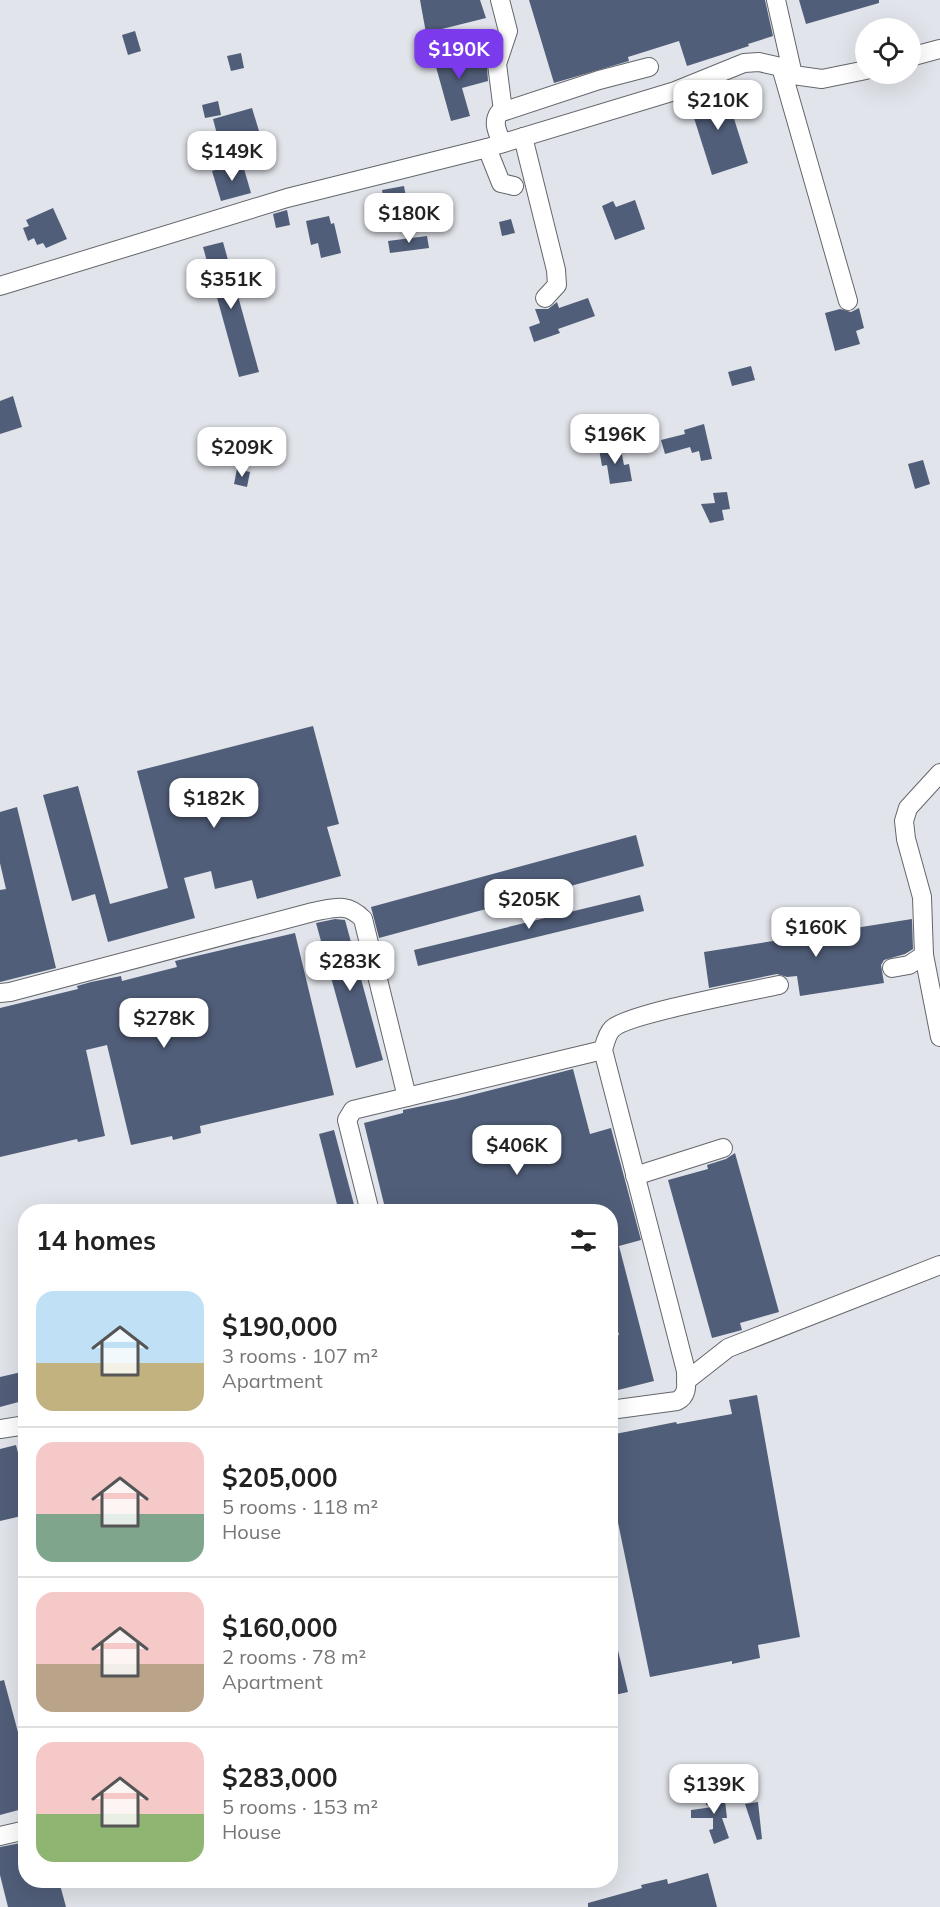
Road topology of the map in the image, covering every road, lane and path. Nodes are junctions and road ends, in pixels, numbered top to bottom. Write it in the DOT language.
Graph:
graph roads {
  1 [pos="500,0"];
  2 [pos="776,0"];
  3 [pos="940,49"];
  4 [pos="921,54"];
  5 [pos="649,67"];
  6 [pos="788,71"];
  7 [pos="855,72"];
  8 [pos="503,111"];
  9 [pos="523,137"];
  10 [pos="495,145"];
  11 [pos="514,186"];
  12 [pos="0,286"];
  13 [pos="545,298"];
  14 [pos="848,301"];
  15 [pos="940,773"];
  16 [pos="924,955"];
  17 [pos="891,968"];
  18 [pos="779,986"];
  19 [pos="0,993"];
  20 [pos="940,1037"];
  21 [pos="603,1050"];
  22 [pos="407,1097"];
  23 [pos="723,1148"];
  24 [pos="635,1176"];
  25 [pos="368,1204"];
  26 [pos="940,1265"];
  27 [pos="686,1381"];
  28 [pos="618,1409"];
  29 [pos="18,1426"];
  30 [pos="0,1429"];
  31 [pos="18,1832"];
  32 [pos="0,1836"];
  1 -- 8 [label="street"];
  2 -- 6 [label="street"];
  3 -- 4 [label="street"];
  5 -- 8 [label="street"];
  6 -- 7 [label="street"];
  6 -- 9 [label="street"];
  6 -- 14 [label="street"];
  8 -- 10 [label="street"];
  9 -- 10 [label="street"];
  9 -- 13 [label="street"];
  10 -- 11 [label="street"];
  10 -- 12 [label="street"];
  15 -- 16 [label="street"];
  16 -- 17 [label="street"];
  16 -- 20 [label="street"];
  18 -- 21 [label="street"];
  19 -- 22 [label="street"];
  21 -- 22 [label="street"];
  21 -- 24 [label="street"];
  22 -- 25 [label="street"];
  23 -- 24 [label="street"];
  24 -- 27 [label="street"];
  26 -- 27 [label="street"];
  27 -- 28 [label="street"];
  29 -- 30 [label="street"];
  31 -- 32 [label="street"];
}
